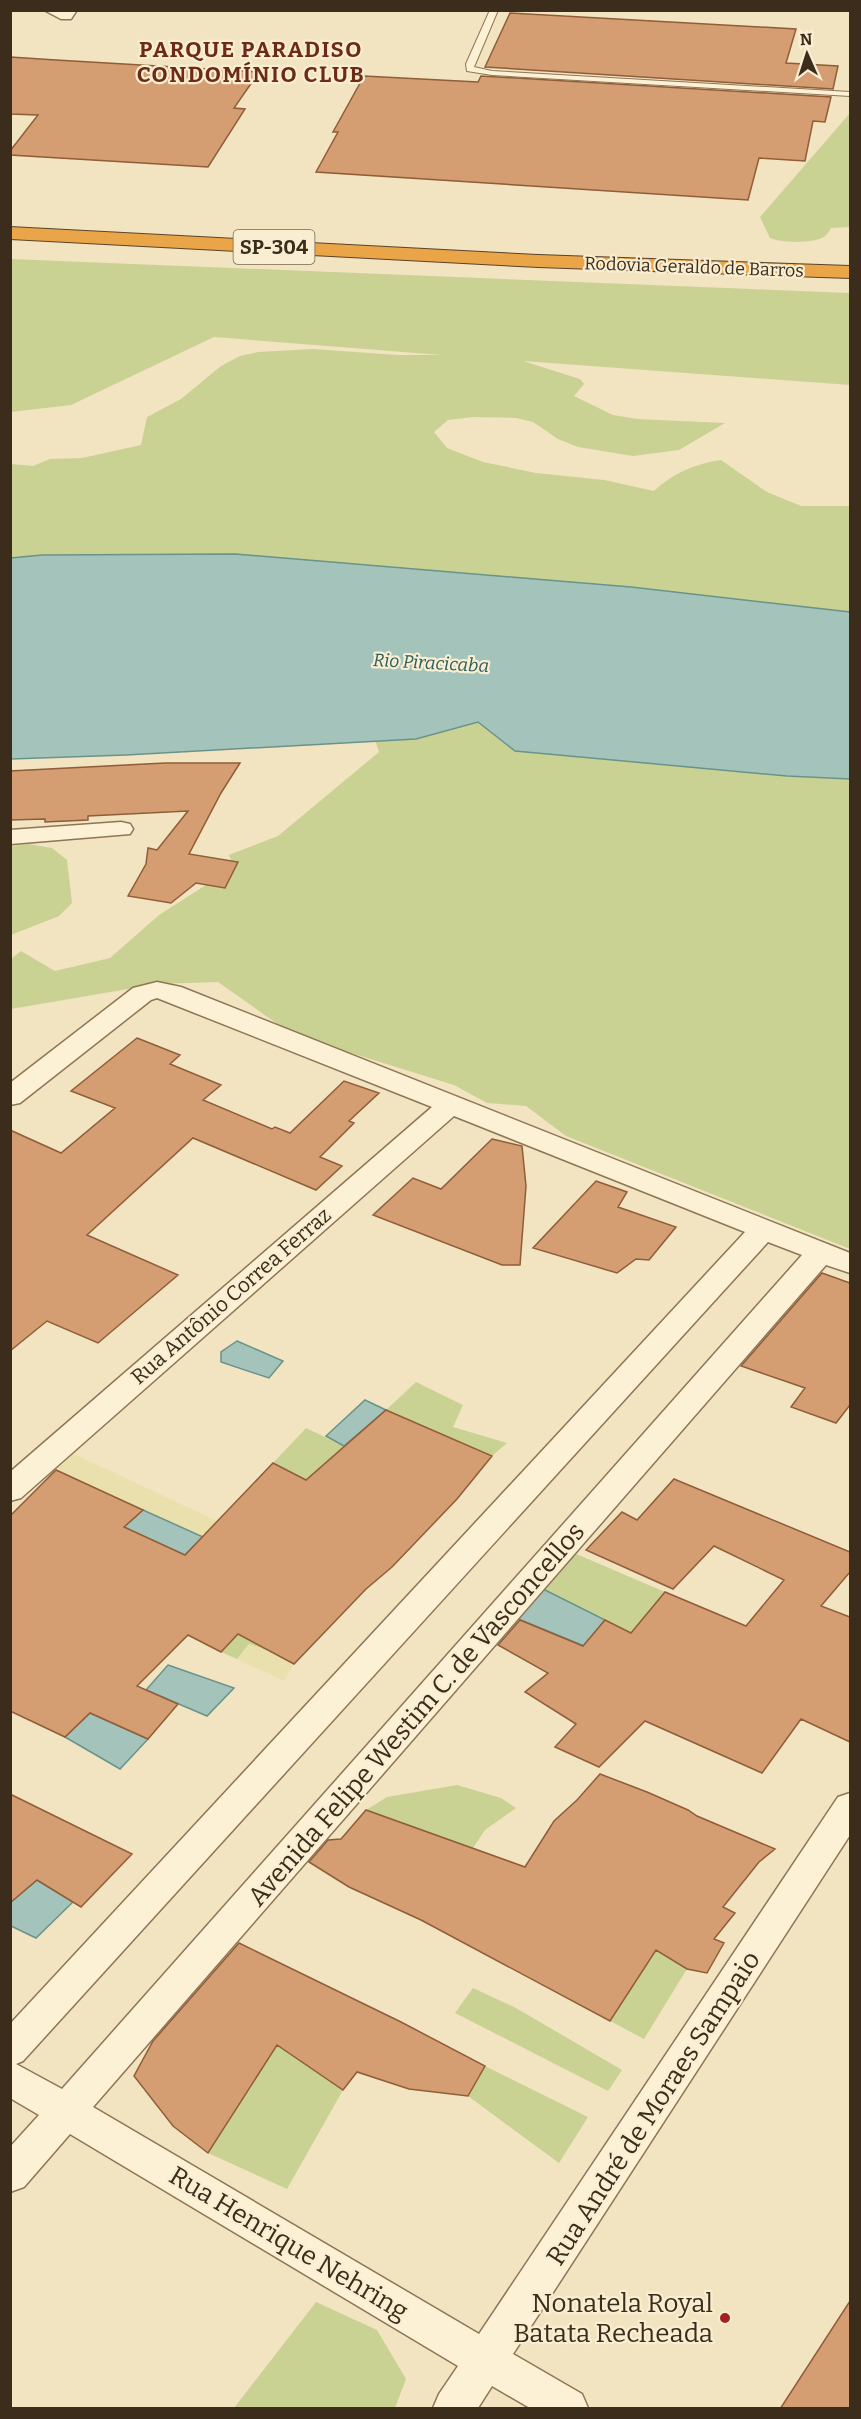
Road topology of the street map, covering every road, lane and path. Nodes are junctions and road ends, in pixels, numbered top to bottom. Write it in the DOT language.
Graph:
graph roads {
  1 [pos="51,10"];
  2 [pos="494,10"];
  3 [pos="68,13"];
  4 [pos="850,94"];
  5 [pos="10,233"];
  6 [pos="850,258"];
  7 [pos="538,261"];
  8 [pos="850,272"];
  9 [pos="121,829"];
  10 [pos="10,837"];
  11 [pos="10,1097"];
  12 [pos="452,1103"];
  13 [pos="762,1230"];
  14 [pos="836,1258"];
  15 [pos="10,1490"];
  16 [pos="850,1807"];
  17 [pos="10,2050"];
  18 [pos="10,2078"];
  19 [pos="67,2111"];
  20 [pos="10,2175"];
  21 [pos="486,2361"];
  22 [pos="454,2409"];
  23 [pos="567,2409"];
  1 -- 3 [label="street"];
  2 -- 4 [label="lane"];
  5 -- 7 [label="highway, Rodovia Geraldo de Barros / SP-304"];
  6 -- 7 [label="highway, Rodovia Geraldo de Barros / SP-304"];
  7 -- 8 [label="highway, Rodovia Geraldo de Barros / SP-304"];
  9 -- 10 [label="street"];
  11 -- 12 [label="street"];
  12 -- 13 [label="street"];
  12 -- 15 [label="street, Rua Antônio Correa Ferraz"];
  13 -- 14 [label="street"];
  13 -- 17 [label="street"];
  14 -- 19 [label="street, Avenida Felipe Westim C. de Vasconcellos"];
  16 -- 21 [label="street, Rua André de Moraes Sampaio"];
  18 -- 19 [label="street, Rua Henrique Nehring"];
  19 -- 20 [label="street, Avenida Felipe Westim C. de Vasconcellos"];
  19 -- 21 [label="street, Rua Henrique Nehring"];
  21 -- 22 [label="street, Rua André de Moraes Sampaio"];
  21 -- 23 [label="street, Rua Henrique Nehring"];
}
